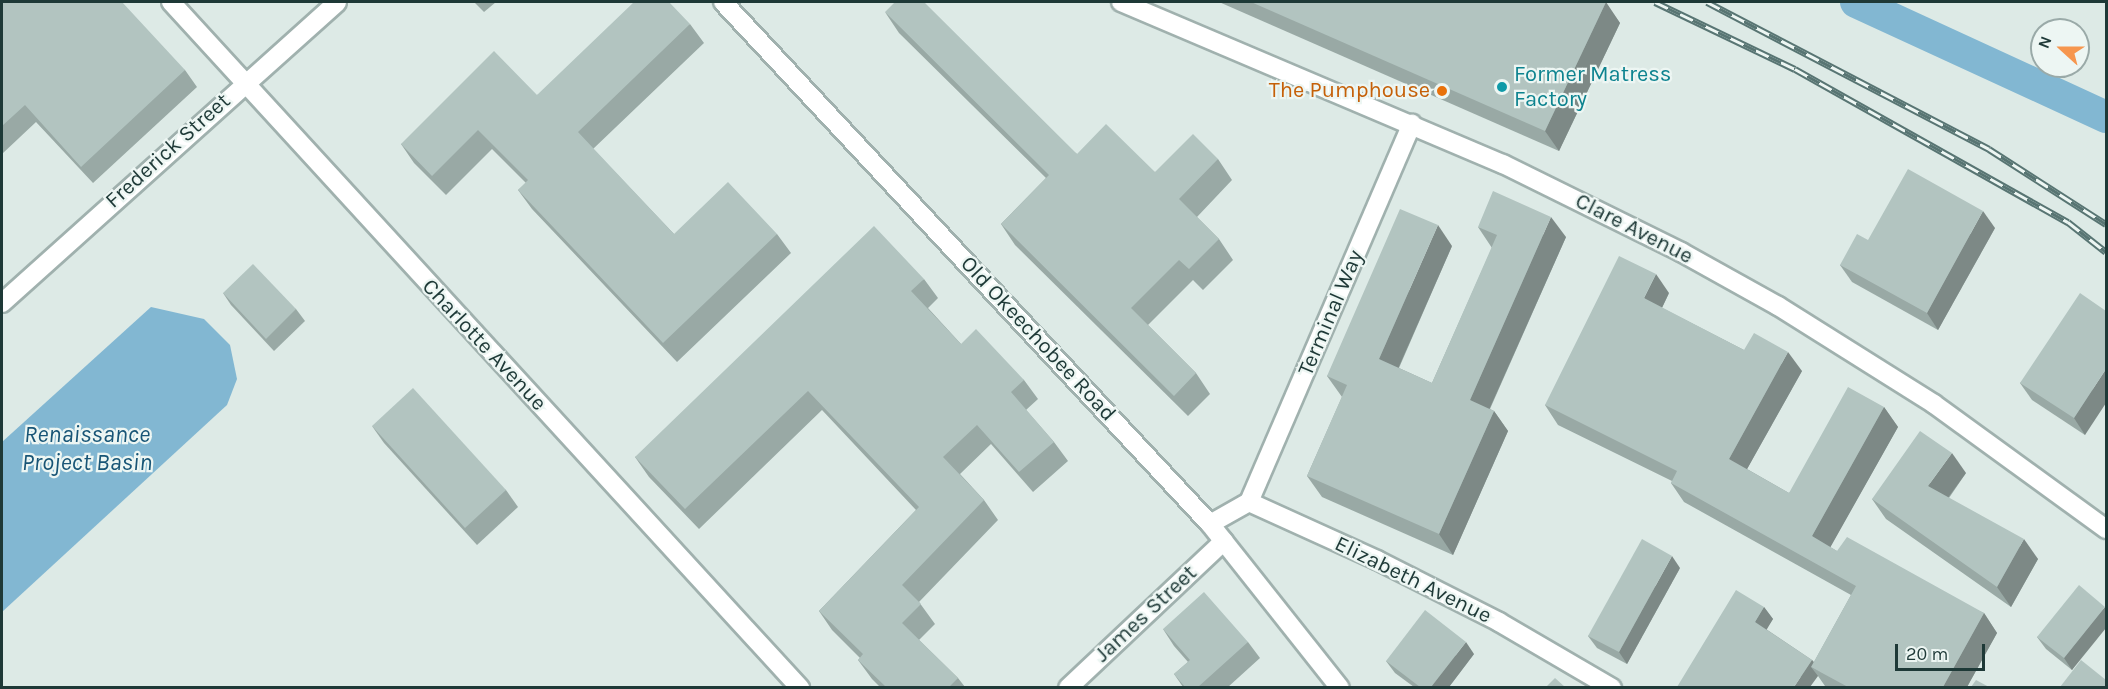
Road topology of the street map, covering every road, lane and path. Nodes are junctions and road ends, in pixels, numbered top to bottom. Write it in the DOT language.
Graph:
graph roads {
  1 [pos="171,2"];
  2 [pos="337,2"];
  3 [pos="723,2"];
  4 [pos="1121,2"];
  5 [pos="243,83"];
  6 [pos="1412,124"];
  7 [pos="2,303"];
  8 [pos="1249,502"];
  9 [pos="1210,524"];
  10 [pos="2106,529"];
  11 [pos="1224,542"];
  12 [pos="800,687"];
  13 [pos="1068,687"];
  14 [pos="1340,687"];
  15 [pos="1612,687"];
  1 -- 5 [label="street, Charlotte Avenue"];
  2 -- 5 [label="street, Frederick Street"];
  3 -- 9 [label="street, Old Okeechobee Road"];
  4 -- 6 [label="street, Clare Avenue"];
  5 -- 7 [label="street, Frederick Street"];
  5 -- 12 [label="street, Charlotte Avenue"];
  6 -- 8 [label="street, Terminal Way"];
  6 -- 10 [label="street, Clare Avenue"];
  8 -- 9 [label="street"];
  8 -- 15 [label="street, Elizabeth Avenue"];
  9 -- 11 [label="street, Old Okeechobee Road"];
  11 -- 13 [label="street, James Street"];
  11 -- 14 [label="street, Old Okeechobee Road"];
}
